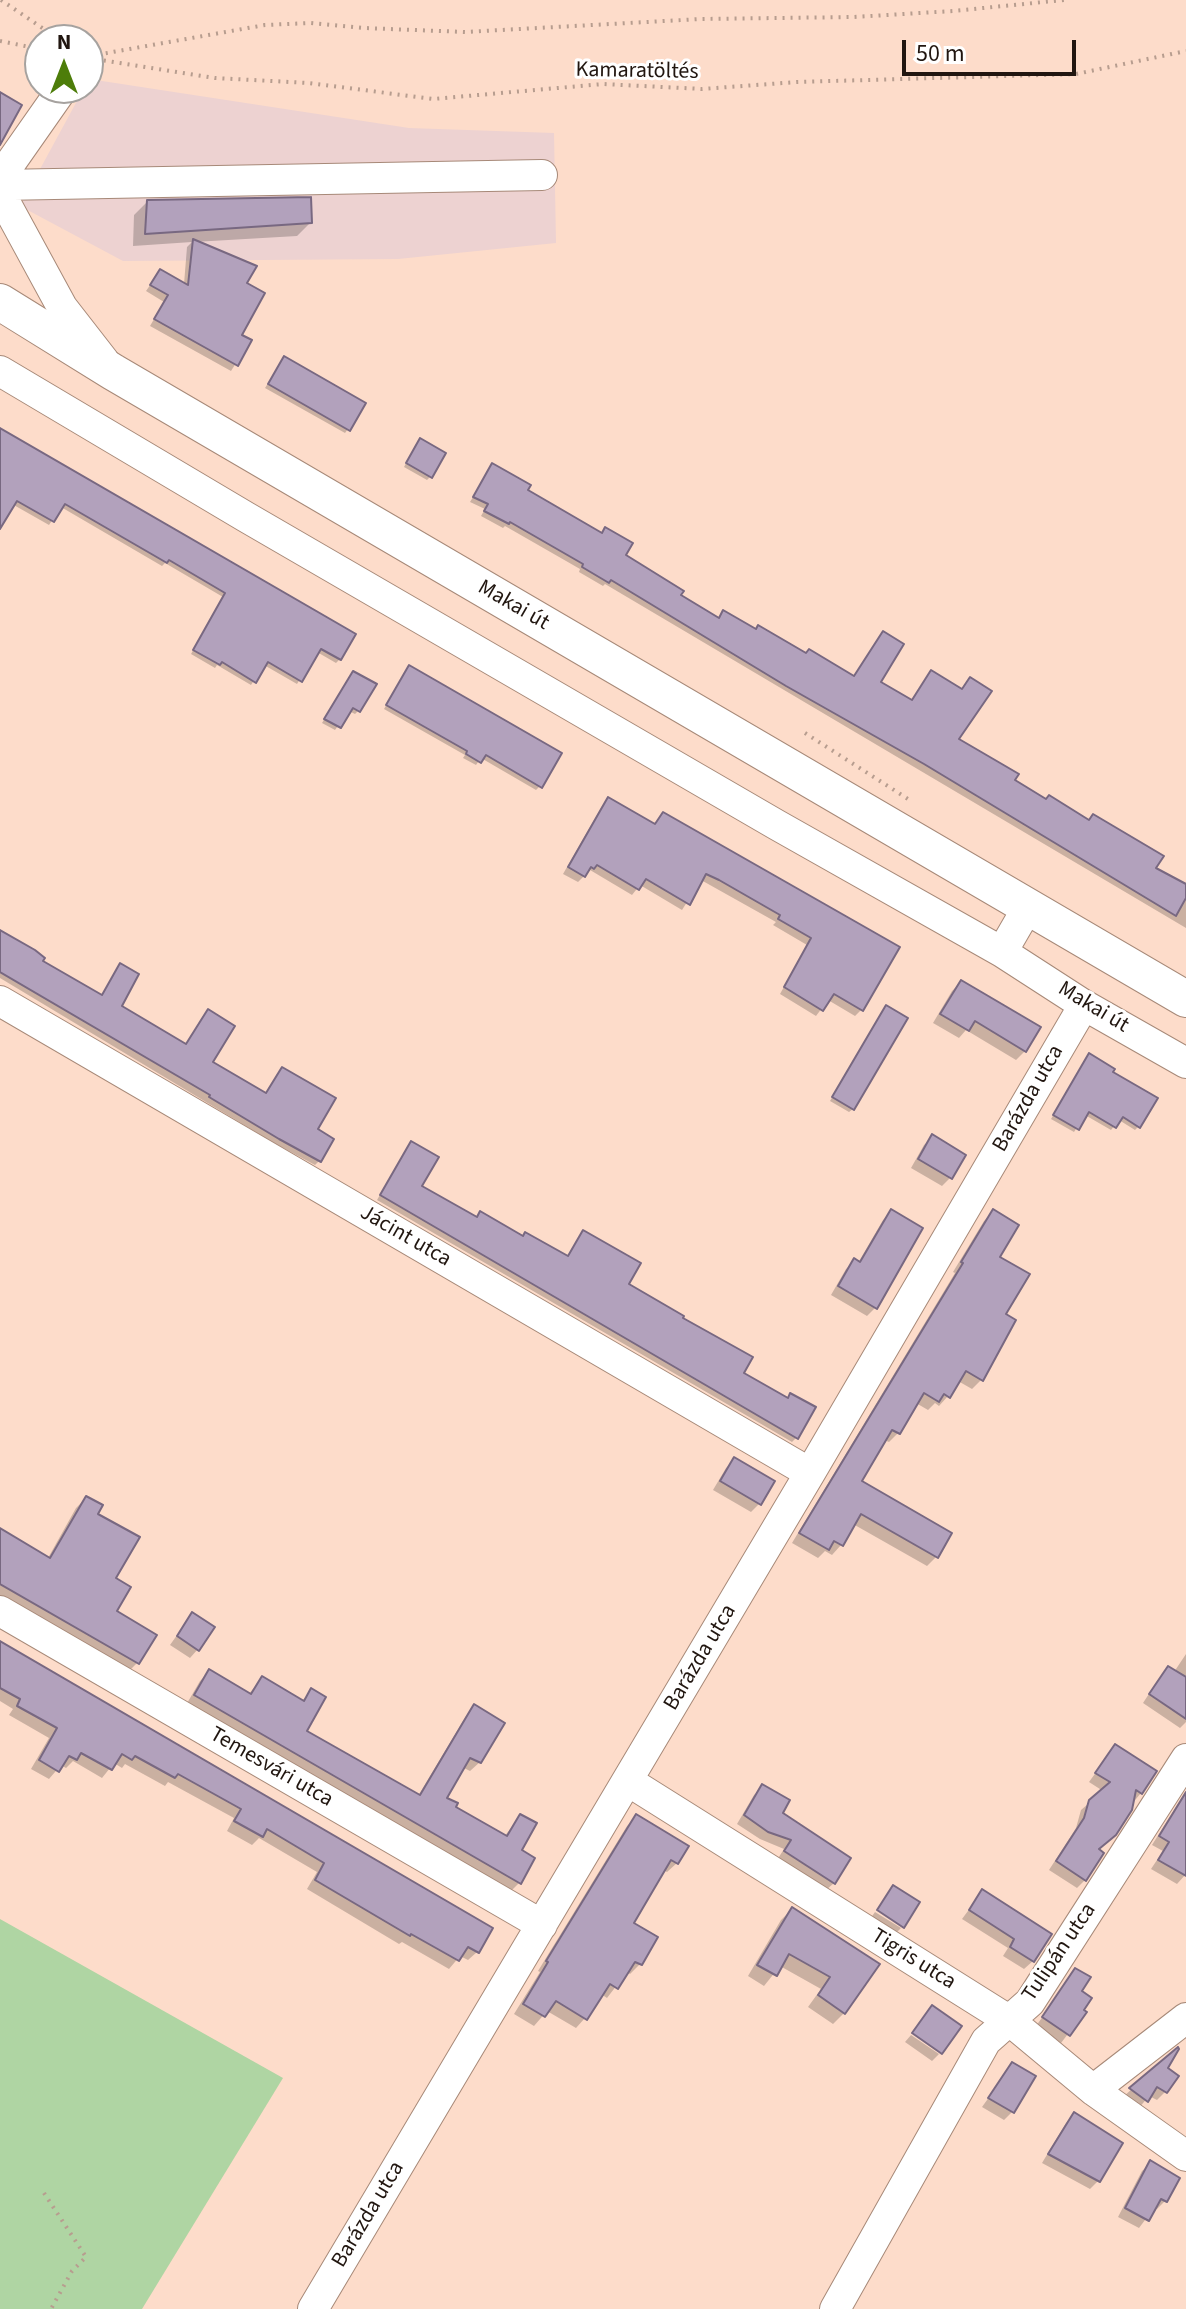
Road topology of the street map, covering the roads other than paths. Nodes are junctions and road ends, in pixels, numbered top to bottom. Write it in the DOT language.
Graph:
graph roads {
  1 [pos="52,104"];
  2 [pos="542,175"];
  3 [pos="0,178"];
  4 [pos="0,185"];
  5 [pos="0,193"];
  6 [pos="0,235"];
  7 [pos="0,302"];
  8 [pos="62,307"];
  9 [pos="0,371"];
  10 [pos="113,372"];
  11 [pos="1028,907"];
  12 [pos="1002,952"];
  13 [pos="1186,999"];
  14 [pos="0,1001"];
  15 [pos="1084,1005"];
  16 [pos="1186,1063"];
  17 [pos="810,1473"];
  18 [pos="0,1611"];
  19 [pos="1186,1759"];
  20 [pos="628,1781"];
  21 [pos="542,1925"];
  22 [pos="1186,2018"];
  23 [pos="1010,2021"];
  24 [pos="1093,2090"];
  25 [pos="1186,2156"];
  26 [pos="313,2309"];
  27 [pos="835,2309"];
  1 -- 3 [label="street"];
  2 -- 4 [label="street"];
  5 -- 8 [label="street"];
  6 -- 8 [label="street"];
  7 -- 10 [label="main road, Makai út"];
  8 -- 10 [label="street"];
  9 -- 12 [label="street, Makai út"];
  10 -- 11 [label="main road, Makai út"];
  11 -- 12 [label="street"];
  11 -- 13 [label="main road, Makai út"];
  12 -- 15 [label="street, Makai út"];
  14 -- 17 [label="street, Jácint utca"];
  15 -- 16 [label="street, Makai út"];
  15 -- 17 [label="street, Barázda utca"];
  17 -- 20 [label="street, Barázda utca"];
  18 -- 21 [label="street, Temesvári utca"];
  19 -- 23 [label="street, Tulipán utca"];
  20 -- 21 [label="street, Barázda utca"];
  20 -- 23 [label="street, Tigris utca"];
  21 -- 26 [label="street, Barázda utca"];
  22 -- 24 [label="street"];
  23 -- 24 [label="street, Tigris utca"];
  23 -- 27 [label="street, Tulipán utca"];
  24 -- 25 [label="street, Tigris utca"];
}
